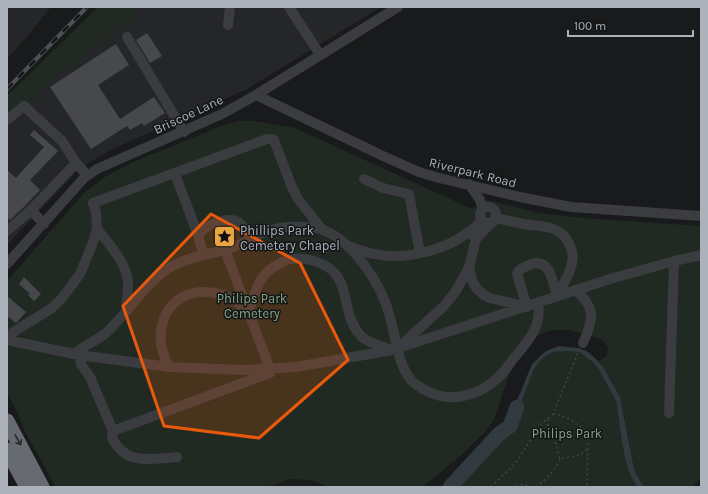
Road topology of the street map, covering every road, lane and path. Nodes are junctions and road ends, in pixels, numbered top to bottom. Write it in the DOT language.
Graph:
graph roads {
  1 [pos="230,7"];
  2 [pos="289,7"];
  3 [pos="398,7"];
  4 [pos="228,25"];
  5 [pos="127,37"];
  6 [pos="320,55"];
  7 [pos="256,95"];
  8 [pos="7,120"];
  9 [pos="184,132"];
  10 [pos="76,163"];
  11 [pos="175,174"];
  12 [pos="88,175"];
  13 [pos="364,179"];
  14 [pos="469,184"];
  15 [pos="482,208"];
  16 [pos="31,210"];
  17 [pos="701,216"];
  18 [pos="489,220"];
  19 [pos="44,224"];
  20 [pos="321,228"];
  21 [pos="97,229"];
  22 [pos="7,231"];
  23 [pos="198,235"];
  24 [pos="473,235"];
  25 [pos="252,239"];
  26 [pos="351,248"];
  27 [pos="225,250"];
  28 [pos="420,253"];
  29 [pos="204,254"];
  30 [pos="701,255"];
  31 [pos="674,261"];
  32 [pos="7,264"];
  33 [pos="469,267"];
  34 [pos="575,290"];
  35 [pos="557,296"];
  36 [pos="538,303"];
  37 [pos="527,307"];
  38 [pos="126,310"];
  39 [pos="249,311"];
  40 [pos="7,336"];
  41 [pos="7,340"];
  42 [pos="583,344"];
  43 [pos="395,350"];
  44 [pos="578,353"];
  45 [pos="77,355"];
  46 [pos="169,368"];
  47 [pos="270,369"];
  48 [pos="669,413"];
  49 [pos="553,414"];
  50 [pos="548,419"];
  51 [pos="7,421"];
  52 [pos="113,430"];
  53 [pos="589,449"];
  54 [pos="7,450"];
  55 [pos="177,457"];
  56 [pos="560,459"];
  57 [pos="27,487"];
  58 [pos="42,487"];
  59 [pos="492,487"];
  60 [pos="511,487"];
  61 [pos="530,487"];
  62 [pos="536,487"];
  63 [pos="587,487"];
  1 -- 4 [label="street"];
  2 -- 6 [label="street"];
  3 -- 6 [label="street, Briscoe Lane"];
  5 -- 9 [label="street"];
  6 -- 7 [label="street, Briscoe Lane"];
  7 -- 9 [label="street, Briscoe Lane"];
  7 -- 14 [label="street, Riverpark Road"];
  8 -- 10 [label="street"];
  9 -- 12 [label="street, Briscoe Lane"];
  10 -- 12 [label="street"];
  10 -- 16 [label="street"];
  11 -- 20 [label="street"];
  11 -- 21 [label="street"];
  11 -- 23 [label="street"];
  12 -- 19 [label="street, Briscoe Lane"];
  13 -- 28 [label="street"];
  14 -- 15 [label="street"];
  14 -- 17 [label="street, Riverpark Road"];
  15 -- 18 [label="street"];
  15 -- 18 [label="street"];
  16 -- 19 [label="street"];
  16 -- 22 [label="street"];
  18 -- 24 [label="street"];
  18 -- 35 [label="street"];
  19 -- 32 [label="street, Briscoe Lane"];
  20 -- 25 [label="street"];
  20 -- 26 [label="street"];
  21 -- 38 [label="street"];
  21 -- 40 [label="street"];
  23 -- 25 [label="street"];
  23 -- 29 [label="street"];
  24 -- 28 [label="street"];
  24 -- 33 [label="street"];
  25 -- 27 [label="street"];
  26 -- 28 [label="street"];
  26 -- 43 [label="street"];
  27 -- 29 [label="street"];
  27 -- 39 [label="street"];
  29 -- 38 [label="street"];
  30 -- 31 [label="street"];
  31 -- 34 [label="street"];
  31 -- 48 [label="street"];
  33 -- 37 [label="street"];
  33 -- 43 [label="street"];
  34 -- 35 [label="street"];
  34 -- 42 [label="street"];
  35 -- 36 [label="street"];
  35 -- 37 [label="street"];
  36 -- 37 [label="street"];
  36 -- 43 [label="street"];
  37 -- 43 [label="street"];
  38 -- 45 [label="street"];
  39 -- 43 [label="street"];
  39 -- 46 [label="street"];
  39 -- 47 [label="street"];
  41 -- 45 [label="street"];
  43 -- 47 [label="street"];
  44 -- 49 [label="path"];
  45 -- 46 [label="street"];
  45 -- 52 [label="street"];
  46 -- 47 [label="street"];
  47 -- 52 [label="street"];
  49 -- 50 [label="path"];
  49 -- 53 [label="path"];
  50 -- 56 [label="path"];
  50 -- 59 [label="path"];
  51 -- 58 [label="highway, one-way"];
  52 -- 55 [label="street"];
  53 -- 56 [label="path"];
  53 -- 63 [label="path"];
  54 -- 57 [label="highway"];
  56 -- 62 [label="path"];
  60 -- 61 [label="path"];
}
